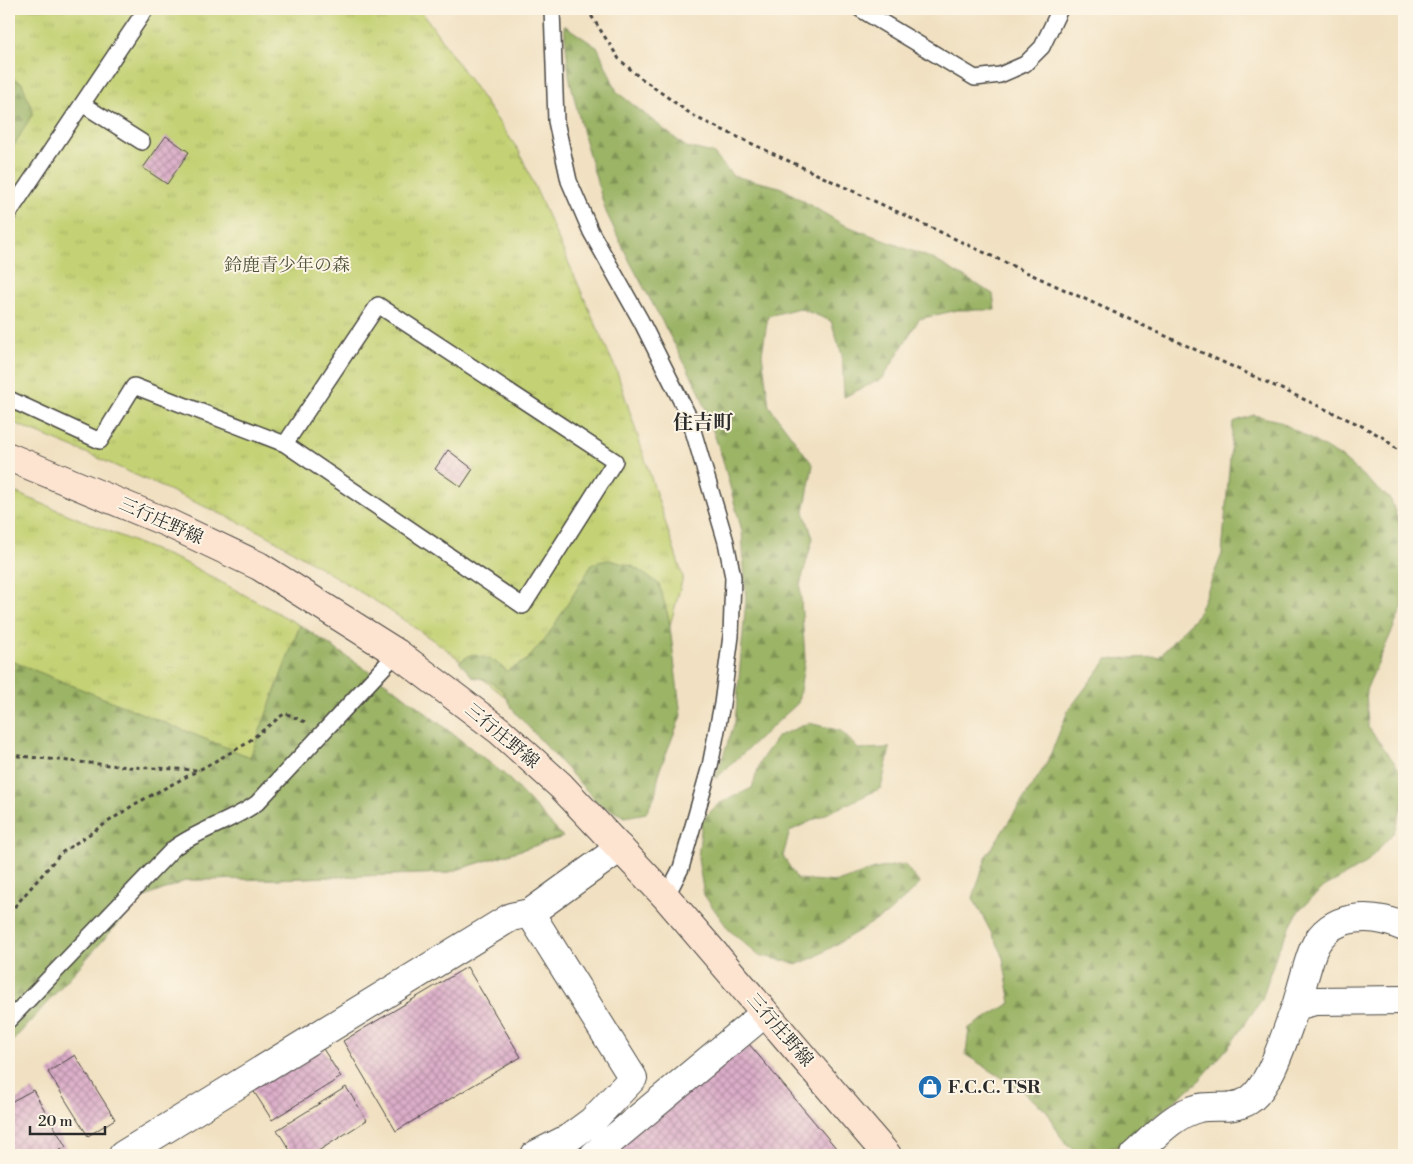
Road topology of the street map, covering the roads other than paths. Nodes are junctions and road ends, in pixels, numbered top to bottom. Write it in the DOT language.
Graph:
graph roads {
  1 [pos="146,9"];
  2 [pos="552,9"];
  3 [pos="860,9"];
  4 [pos="1060,9"];
  5 [pos="82,104"];
  6 [pos="142,142"];
  7 [pos="9,213"];
  8 [pos="9,399"];
  9 [pos="285,444"];
  10 [pos="9,457"];
  11 [pos="396,652"];
  12 [pos="620,848"];
  13 [pos="666,897"];
  14 [pos="530,913"];
  15 [pos="1404,927"];
  16 [pos="1404,1000"];
  17 [pos="1296,1006"];
  18 [pos="765,1013"];
  19 [pos="9,1020"];
  20 [pos="123,1155"];
  21 [pos="535,1155"];
  22 [pos="594,1155"];
  23 [pos="887,1155"];
  24 [pos="1134,1155"];
  1 -- 5 [label="lane"];
  2 -- 13 [label="lane"];
  3 -- 4 [label="lane"];
  5 -- 6 [label="lane"];
  5 -- 7 [label="lane"];
  8 -- 9 [label="lane"];
  9 -- 9 [label="lane"];
  10 -- 11 [label="main road, 三行庄野線"];
  11 -- 12 [label="main road, 三行庄野線"];
  11 -- 19 [label="lane"];
  12 -- 13 [label="main road, 三行庄野線"];
  12 -- 14 [label="street"];
  13 -- 18 [label="main road, 三行庄野線"];
  14 -- 20 [label="street"];
  14 -- 21 [label="street"];
  15 -- 17 [label="street"];
  16 -- 17 [label="street"];
  17 -- 24 [label="street"];
  18 -- 22 [label="street"];
  18 -- 23 [label="main road, 三行庄野線"];
}
